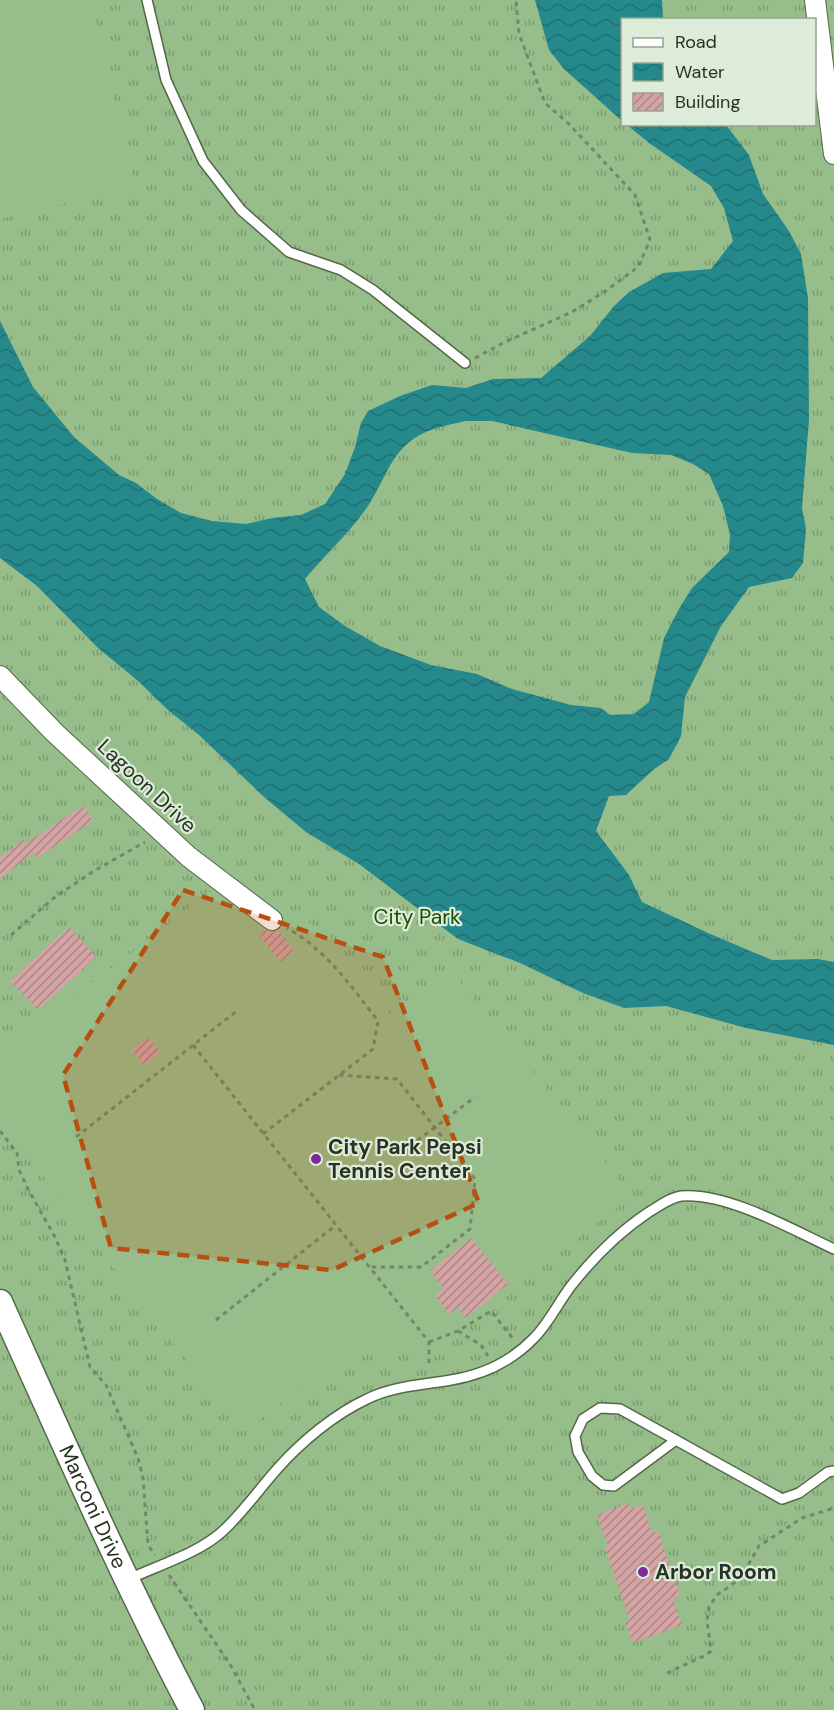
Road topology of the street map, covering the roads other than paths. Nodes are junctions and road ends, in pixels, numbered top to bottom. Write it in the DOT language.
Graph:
graph roads {
  1 [pos="147,0"];
  2 [pos="815,0"];
  3 [pos="834,154"];
  4 [pos="465,363"];
  5 [pos="0,676"];
  6 [pos="272,920"];
  7 [pos="834,1249"];
  8 [pos="0,1302"];
  9 [pos="676,1440"];
  10 [pos="834,1470"];
  11 [pos="127,1580"];
  12 [pos="192,1710"];
  1 -- 4 [label="lane"];
  2 -- 3 [label="street"];
  5 -- 6 [label="street, Lagoon Drive"];
  7 -- 11 [label="lane"];
  8 -- 11 [label="street, Marconi Drive"];
  9 -- 9 [label="lane"];
  9 -- 10 [label="lane"];
  11 -- 12 [label="street, Marconi Drive"];
}
